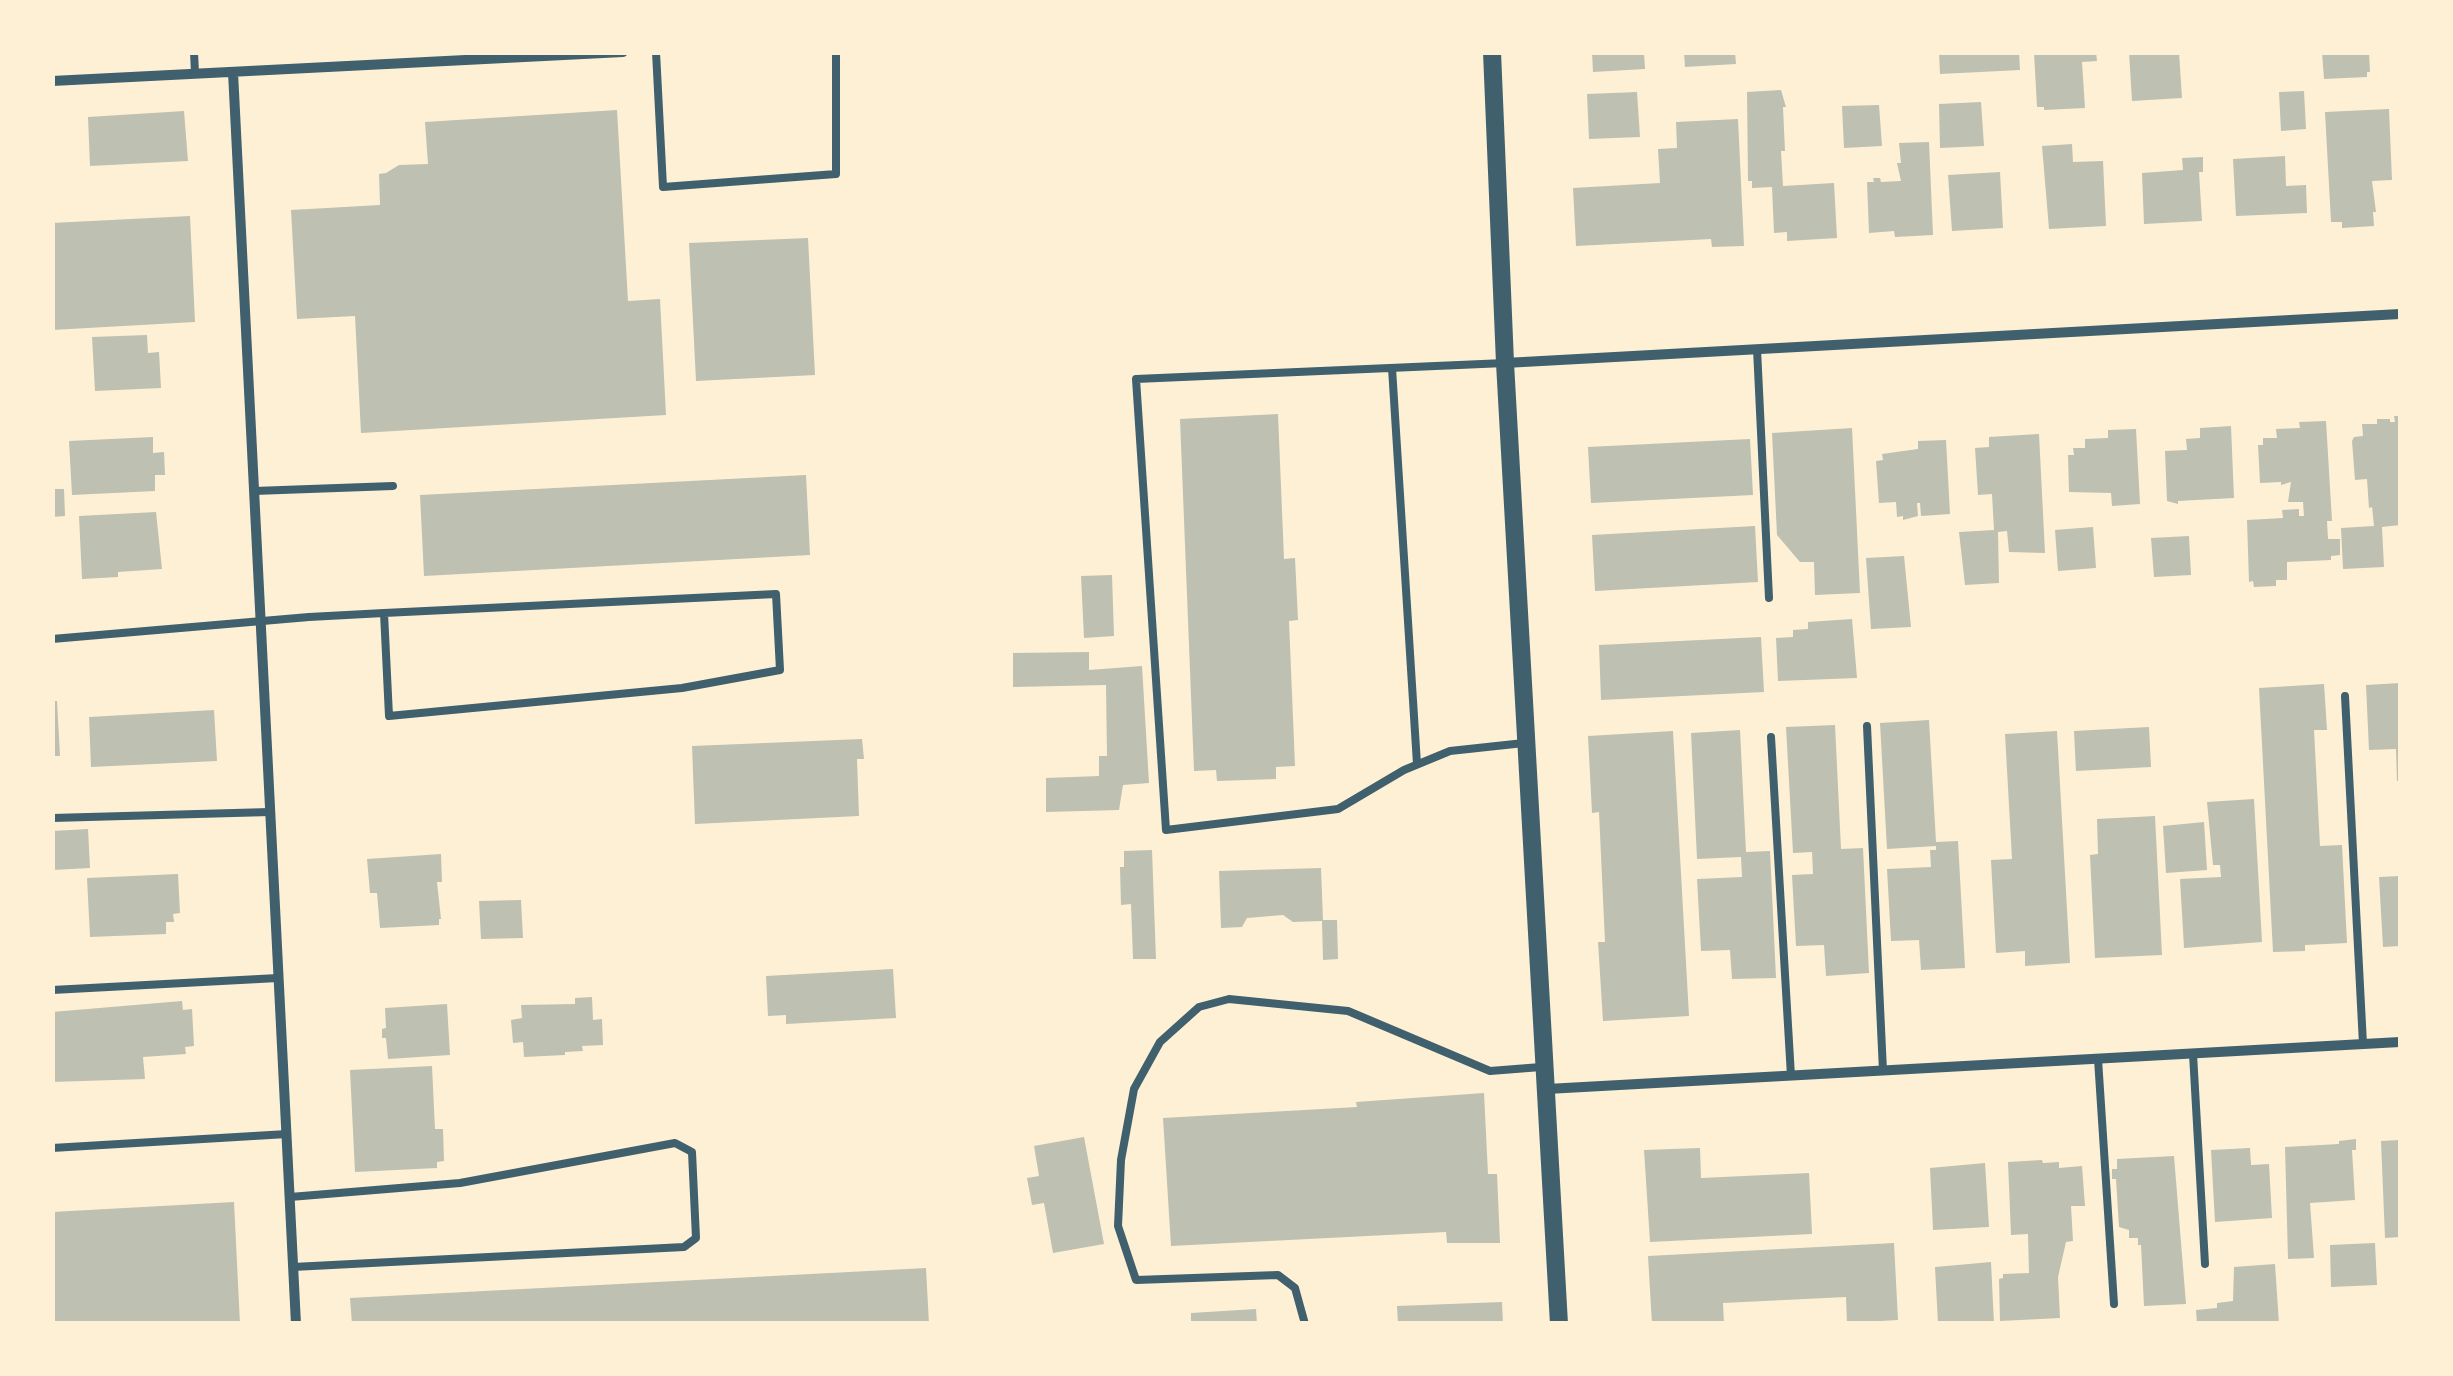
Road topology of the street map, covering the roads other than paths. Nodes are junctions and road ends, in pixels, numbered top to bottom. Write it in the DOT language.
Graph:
graph roads {
  1 [pos="194,52"];
  2 [pos="624,52"];
  3 [pos="656,52"];
  4 [pos="836,52"];
  5 [pos="1492,52"];
  6 [pos="233,72"];
  7 [pos="196,73"];
  8 [pos="52,81"];
  9 [pos="2400,314"];
  10 [pos="1757,349"];
  11 [pos="1505,363"];
  12 [pos="1392,368"];
  13 [pos="393,486"];
  14 [pos="254,491"];
  15 [pos="1769,598"];
  16 [pos="384,613"];
  17 [pos="260,620"];
  18 [pos="52,638"];
  19 [pos="2345,696"];
  20 [pos="1867,726"];
  21 [pos="1771,737"];
  22 [pos="1527,742"];
  23 [pos="1417,764"];
  24 [pos="270,812"];
  25 [pos="52,818"];
  26 [pos="278,978"];
  27 [pos="52,990"];
  28 [pos="2400,1042"];
  29 [pos="2362,1044"];
  30 [pos="2193,1054"];
  31 [pos="2098,1060"];
  32 [pos="1546,1067"];
  33 [pos="1883,1071"];
  34 [pos="1791,1076"];
  35 [pos="1547,1090"];
  36 [pos="286,1134"];
  37 [pos="52,1148"];
  38 [pos="290,1196"];
  39 [pos="2205,1264"];
  40 [pos="293,1266"];
  41 [pos="2114,1304"];
  42 [pos="296,1324"];
  43 [pos="1306,1324"];
  44 [pos="1559,1324"];
  1 -- 7 [label="lane"];
  2 -- 6 [label="street"];
  3 -- 4 [label="lane"];
  5 -- 11 [label="street"];
  6 -- 7 [label="street"];
  6 -- 14 [label="street"];
  7 -- 8 [label="street"];
  9 -- 10 [label="street"];
  10 -- 11 [label="street"];
  10 -- 15 [label="lane"];
  11 -- 12 [label="lane"];
  11 -- 22 [label="street"];
  12 -- 23 [label="lane"];
  12 -- 23 [label="lane"];
  13 -- 14 [label="lane"];
  14 -- 17 [label="street"];
  16 -- 16 [label="lane"];
  16 -- 17 [label="lane"];
  17 -- 18 [label="lane"];
  17 -- 24 [label="street"];
  19 -- 29 [label="lane"];
  20 -- 33 [label="lane"];
  21 -- 34 [label="lane"];
  22 -- 23 [label="lane"];
  22 -- 32 [label="street"];
  24 -- 25 [label="lane"];
  24 -- 26 [label="street"];
  26 -- 27 [label="lane"];
  26 -- 36 [label="street"];
  28 -- 29 [label="street"];
  29 -- 30 [label="street"];
  30 -- 31 [label="street"];
  30 -- 39 [label="lane"];
  31 -- 33 [label="street"];
  31 -- 41 [label="lane"];
  32 -- 35 [label="street"];
  32 -- 43 [label="lane"];
  33 -- 34 [label="street"];
  34 -- 35 [label="street"];
  35 -- 44 [label="street"];
  36 -- 37 [label="lane"];
  36 -- 38 [label="street"];
  38 -- 40 [label="street"];
  38 -- 40 [label="lane"];
  40 -- 42 [label="street"];
}
